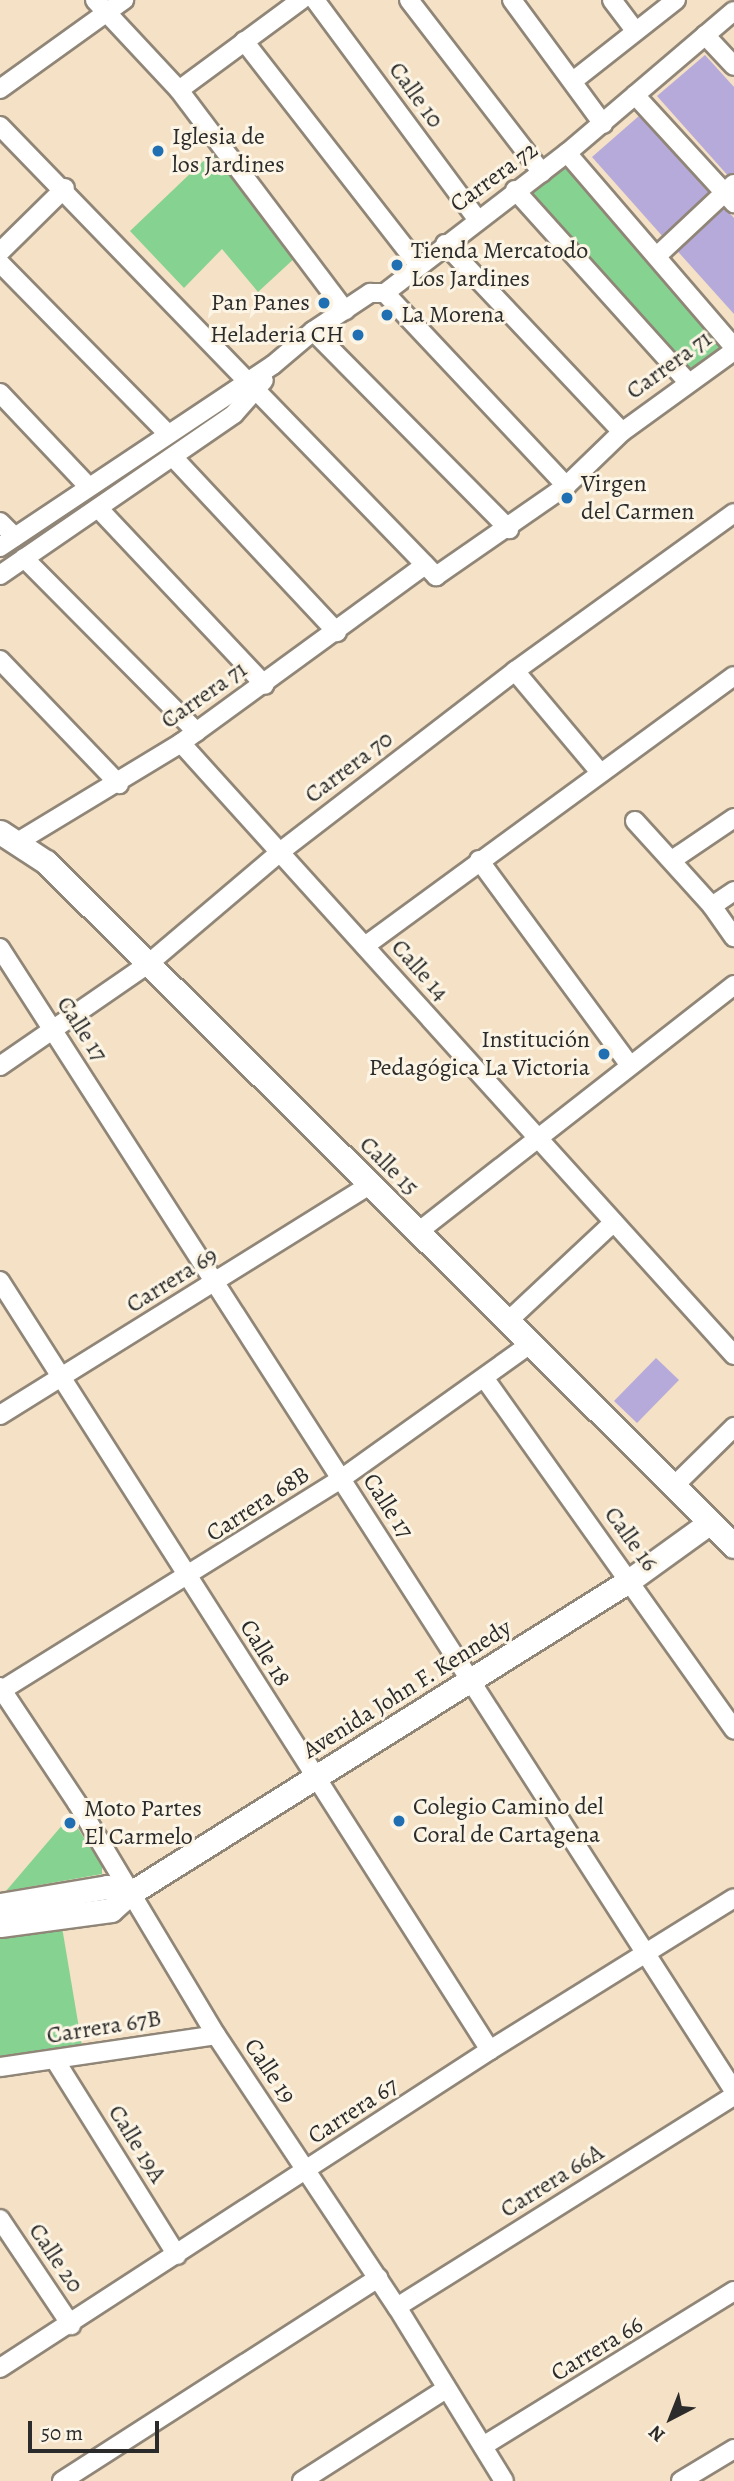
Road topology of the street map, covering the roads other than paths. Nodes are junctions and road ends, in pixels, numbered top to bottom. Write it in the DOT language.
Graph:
graph roads {
  1 [pos="124,0"];
  2 [pos="301,0"];
  3 [pos="315,0"];
  4 [pos="409,0"];
  5 [pos="512,0"];
  6 [pos="612,0"];
  7 [pos="676,0"];
  8 [pos="101,6"];
  9 [pos="734,11"];
  10 [pos="635,31"];
  11 [pos="705,34"];
  12 [pos="244,41"];
  13 [pos="734,66"];
  14 [pos="573,81"];
  15 [pos="0,89"];
  16 [pos="179,90"];
  17 [pos="635,94"];
  18 [pos="603,124"];
  19 [pos="0,126"];
  20 [pos="567,153"];
  21 [pos="542,173"];
  22 [pos="65,188"];
  23 [pos="515,190"];
  24 [pos="731,193"];
  25 [pos="477,219"];
  26 [pos="445,244"];
  27 [pos="0,252"];
  28 [pos="658,255"];
  29 [pos="0,264"];
  30 [pos="419,266"];
  31 [pos="386,293"];
  32 [pos="345,310"];
  33 [pos="313,331"];
  34 [pos="734,349"];
  35 [pos="688,382"];
  36 [pos="253,384"];
  37 [pos="0,393"];
  38 [pos="622,432"];
  39 [pos="167,433"];
  40 [pos="173,457"];
  41 [pos="89,486"];
  42 [pos="566,486"];
  43 [pos="98,508"];
  44 [pos="734,513"];
  45 [pos="0,522"];
  46 [pos="509,528"];
  47 [pos="15,537"];
  48 [pos="0,547"];
  49 [pos="24,558"];
  50 [pos="430,570"];
  51 [pos="0,575"];
  52 [pos="337,632"];
  53 [pos="0,660"];
  54 [pos="515,671"];
  55 [pos="734,676"];
  56 [pos="265,685"];
  57 [pos="197,732"];
  58 [pos="181,743"];
  59 [pos="598,771"];
  60 [pos="120,784"];
  61 [pos="734,818"];
  62 [pos="635,821"];
  63 [pos="5,842"];
  64 [pos="279,852"];
  65 [pos="479,860"];
  66 [pos="672,860"];
  67 [pos="734,891"];
  68 [pos="712,906"];
  69 [pos="734,937"];
  70 [pos="365,946"];
  71 [pos="0,948"];
  72 [pos="148,964"];
  73 [pos="734,985"];
  74 [pos="55,1031"];
  75 [pos="629,1065"];
  76 [pos="0,1066"];
  77 [pos="538,1138"];
  78 [pos="370,1185"];
  79 [pos="614,1222"];
  80 [pos="418,1232"];
  81 [pos="0,1281"];
  82 [pos="215,1282"];
  83 [pos="508,1322"];
  84 [pos="530,1345"];
  85 [pos="734,1355"];
  86 [pos="62,1378"];
  87 [pos="485,1379"];
  88 [pos="0,1415"];
  89 [pos="734,1427"];
  90 [pos="341,1479"];
  91 [pos="673,1487"];
  92 [pos="709,1523"];
  93 [pos="734,1546"];
  94 [pos="189,1577"];
  95 [pos="631,1580"];
  96 [pos="470,1680"];
  97 [pos="1,1688"];
  98 [pos="734,1730"];
  99 [pos="314,1778"];
  100 [pos="129,1894"];
  101 [pos="734,1898"];
  102 [pos="0,1905"];
  103 [pos="0,1925"];
  104 [pos="646,1955"];
  105 [pos="216,2035"];
  106 [pos="490,2050"];
  107 [pos="55,2060"];
  108 [pos="0,2067"];
  109 [pos="733,2090"];
  110 [pos="308,2170"];
  111 [pos="0,2219"];
  112 [pos="177,2255"];
  113 [pos="378,2278"];
  114 [pos="734,2291"];
  115 [pos="397,2307"];
  116 [pos="71,2325"];
  117 [pos="0,2368"];
  118 [pos="446,2389"];
  119 [pos="483,2446"];
  120 [pos="734,2449"];
  121 [pos="62,2481"];
  122 [pos="302,2481"];
  123 [pos="504,2481"];
  124 [pos="681,2481"];
  1 -- 8 [label="street"];
  2 -- 12 [label="street"];
  3 -- 25 [label="street, Calle 10"];
  4 -- 21 [label="street"];
  5 -- 14 [label="street"];
  6 -- 10 [label="street"];
  7 -- 10 [label="street"];
  8 -- 15 [label="street"];
  8 -- 16 [label="street"];
  9 -- 11 [label="street, Carrera 72"];
  10 -- 14 [label="street"];
  11 -- 13 [label="street"];
  11 -- 17 [label="street, Carrera 72"];
  12 -- 16 [label="street"];
  12 -- 30 [label="street"];
  14 -- 18 [label="street"];
  16 -- 32 [label="street"];
  17 -- 18 [label="street, Carrera 72"];
  17 -- 24 [label="street"];
  18 -- 20 [label="street, Carrera 72"];
  19 -- 22 [label="street"];
  20 -- 21 [label="street, Carrera 72"];
  20 -- 28 [label="street"];
  21 -- 23 [label="street, Carrera 72"];
  22 -- 27 [label="street"];
  22 -- 36 [label="street"];
  23 -- 25 [label="street, Carrera 72"];
  23 -- 35 [label="street"];
  24 -- 28 [label="street"];
  25 -- 26 [label="street, Carrera 72"];
  26 -- 30 [label="street, Carrera 72"];
  26 -- 38 [label="street"];
  28 -- 34 [label="street"];
  29 -- 39 [label="street"];
  30 -- 31 [label="street, Carrera 72"];
  31 -- 32 [label="street, Carrera 72"];
  31 -- 42 [label="street"];
  32 -- 33 [label="street, Carrera 72"];
  33 -- 36 [label="street, Carrera 72"];
  33 -- 46 [label="street"];
  34 -- 35 [label="street, Carrera 71"];
  35 -- 38 [label="street, Carrera 71"];
  36 -- 39 [label="street, Carrera 72"];
  36 -- 40 [label="street, Carrera 72"];
  36 -- 50 [label="street"];
  37 -- 41 [label="street"];
  38 -- 42 [label="street, Carrera 71"];
  39 -- 41 [label="street, Carrera 72"];
  40 -- 43 [label="street, Carrera 72"];
  40 -- 52 [label="street"];
  41 -- 47 [label="street, Carrera 72"];
  42 -- 46 [label="street, Carrera 71"];
  43 -- 49 [label="street, Carrera 72"];
  43 -- 56 [label="street"];
  44 -- 54 [label="street, Carrera 70"];
  45 -- 47 [label="street"];
  46 -- 50 [label="street, Carrera 71"];
  47 -- 48 [label="street, Carrera 72"];
  49 -- 51 [label="street, Carrera 72"];
  49 -- 57 [label="street"];
  50 -- 52 [label="street, Carrera 71"];
  52 -- 56 [label="street, Carrera 71"];
  53 -- 60 [label="street"];
  54 -- 59 [label="street"];
  54 -- 64 [label="street, Carrera 70"];
  55 -- 59 [label="street"];
  56 -- 57 [label="street, Carrera 71"];
  57 -- 58 [label="street, Carrera 71"];
  58 -- 60 [label="street, Carrera 71"];
  58 -- 64 [label="street, Calle 14"];
  59 -- 65 [label="street"];
  60 -- 63 [label="street, Carrera 71"];
  61 -- 66 [label="street"];
  62 -- 66 [label="street"];
  63 -- 72 [label="street, Calle 15"];
  64 -- 70 [label="street, Calle 14"];
  64 -- 72 [label="street, Carrera 70"];
  65 -- 70 [label="street"];
  65 -- 75 [label="street"];
  66 -- 68 [label="street"];
  67 -- 68 [label="street"];
  68 -- 69 [label="street"];
  70 -- 77 [label="street, Calle 14"];
  71 -- 74 [label="street, Calle 17"];
  72 -- 74 [label="street, Carrera 70"];
  72 -- 78 [label="street, Calle 15"];
  73 -- 75 [label="street"];
  74 -- 76 [label="street, Carrera 70"];
  74 -- 82 [label="street, Calle 17"];
  75 -- 77 [label="street"];
  77 -- 79 [label="street, Calle 14"];
  77 -- 80 [label="street"];
  78 -- 80 [label="street, Calle 15"];
  78 -- 82 [label="street, Carrera 69"];
  79 -- 83 [label="street"];
  79 -- 85 [label="street, Calle 14"];
  80 -- 83 [label="street, Calle 15"];
  81 -- 86 [label="street, Calle 18"];
  82 -- 86 [label="street, Carrera 69"];
  82 -- 90 [label="street, Calle 17"];
  83 -- 84 [label="street, Calle 15"];
  84 -- 87 [label="street, Carrera 68B"];
  84 -- 91 [label="street, Calle 15"];
  86 -- 88 [label="street, Carrera 69"];
  86 -- 94 [label="street, Calle 18"];
  87 -- 90 [label="street, Carrera 68B"];
  87 -- 95 [label="street, Calle 16"];
  89 -- 91 [label="street"];
  90 -- 94 [label="street, Carrera 68B"];
  90 -- 96 [label="street, Calle 17"];
  91 -- 92 [label="street, Calle 15"];
  92 -- 93 [label="street, Calle 15"];
  92 -- 95 [label="street, Avenida John F. Kennedy"];
  94 -- 97 [label="street, Carrera 68B"];
  94 -- 99 [label="street, Calle 18"];
  95 -- 96 [label="street, Avenida John F. Kennedy"];
  95 -- 98 [label="street, Calle 16"];
  96 -- 99 [label="street, Avenida John F. Kennedy"];
  96 -- 104 [label="street, Calle 17"];
  97 -- 100 [label="street, Calle 19"];
  99 -- 100 [label="street, Avenida John F. Kennedy"];
  99 -- 106 [label="street, Calle 18"];
  100 -- 102 [label="street"];
  100 -- 103 [label="street, Avenida John F. Kennedy"];
  100 -- 105 [label="street, Calle 19"];
  101 -- 104 [label="street, Carrera 67"];
  104 -- 106 [label="street, Carrera 67"];
  104 -- 109 [label="street, Calle 17"];
  105 -- 107 [label="street, Carrera 67B"];
  105 -- 110 [label="street, Calle 19"];
  106 -- 110 [label="street, Carrera 67"];
  107 -- 108 [label="street, Carrera 67B"];
  107 -- 112 [label="street, Calle 19A"];
  109 -- 115 [label="street, Carrera 66A"];
  110 -- 112 [label="street, Carrera 67"];
  110 -- 113 [label="street, Calle 19"];
  111 -- 116 [label="street, Calle 20"];
  112 -- 116 [label="street, Carrera 67"];
  113 -- 115 [label="street, Calle 19"];
  113 -- 121 [label="street"];
  114 -- 119 [label="street, Carrera 66"];
  115 -- 118 [label="street, Calle 19"];
  116 -- 117 [label="street, Carrera 67"];
  118 -- 119 [label="street, Calle 19"];
  118 -- 122 [label="street"];
  119 -- 123 [label="street, Calle 19"];
  120 -- 124 [label="street"];
}
